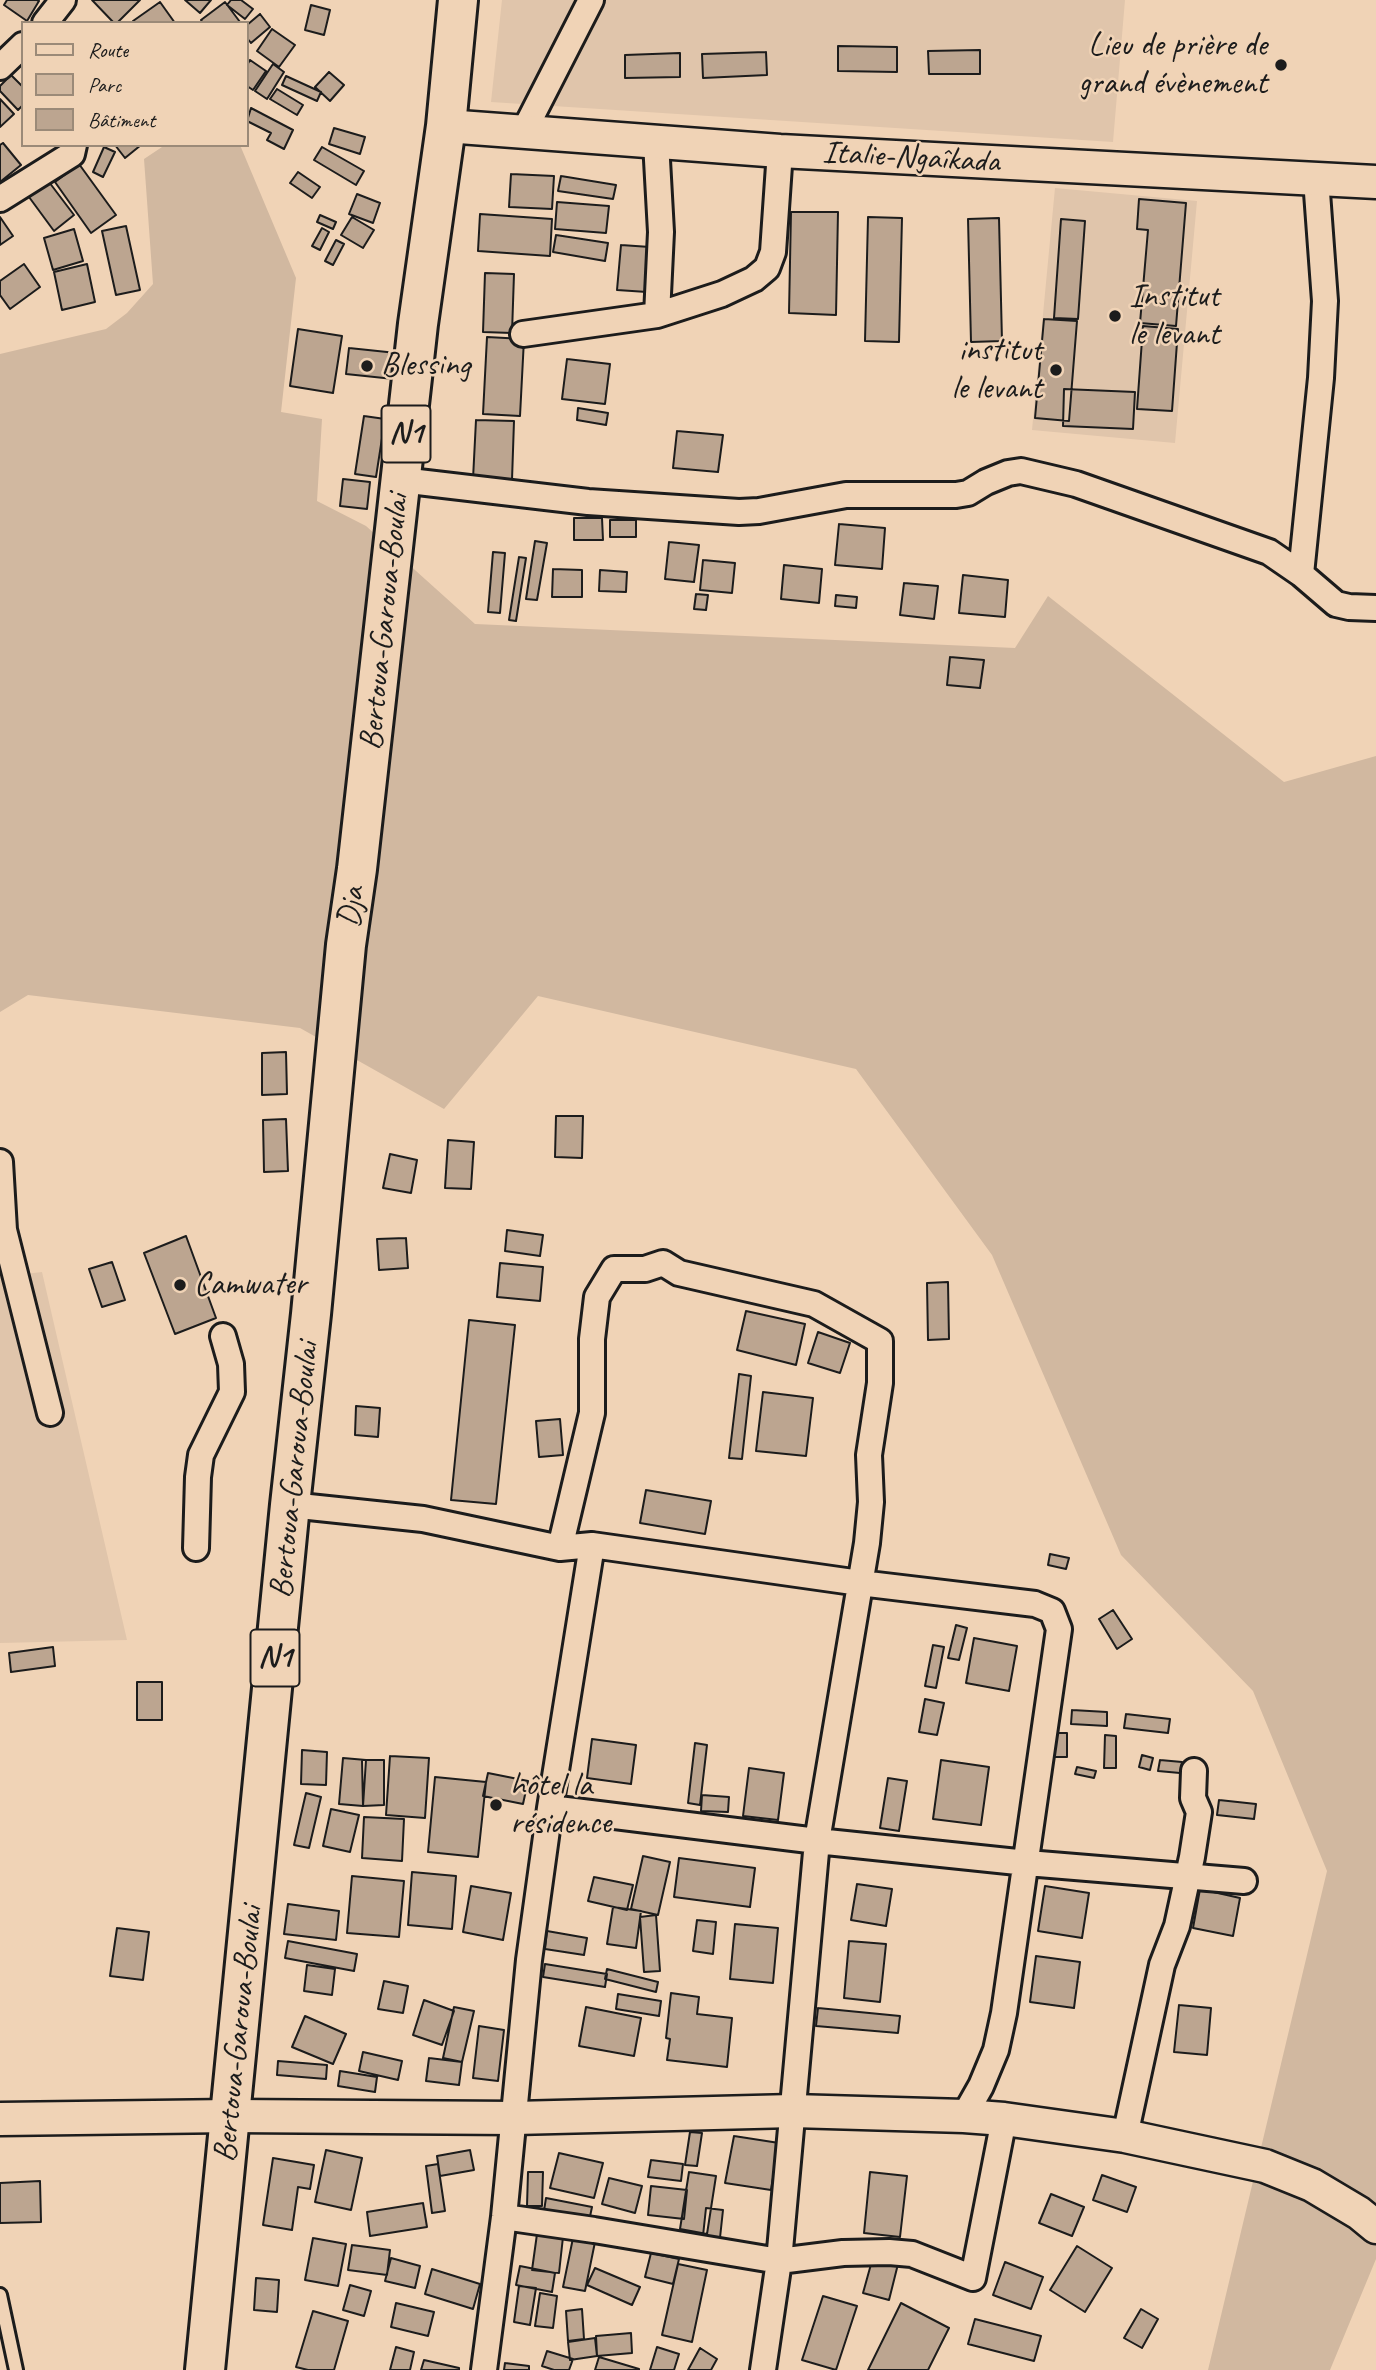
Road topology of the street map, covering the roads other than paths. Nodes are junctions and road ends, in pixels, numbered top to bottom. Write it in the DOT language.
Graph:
graph roads {
  1 [pos="63,0"];
  2 [pos="458,0"];
  3 [pos="591,0"];
  4 [pos="47,21"];
  5 [pos="446,126"];
  6 [pos="523,133"];
  7 [pos="656,142"];
  8 [pos="74,147"];
  9 [pos="780,152"];
  10 [pos="1317,179"];
  11 [pos="1376,182"];
  12 [pos="0,200"];
  13 [pos="657,315"];
  14 [pos="523,334"];
  15 [pos="401,480"];
  16 [pos="1301,574"];
  17 [pos="1376,608"];
  18 [pos="357,869"];
  19 [pos="346,945"];
  20 [pos="0,1162"];
  21 [pos="223,1336"];
  22 [pos="50,1412"];
  23 [pos="290,1505"];
  24 [pos="592,1545"];
  25 [pos="196,1548"];
  26 [pos="560,1548"];
  27 [pos="860,1583"];
  28 [pos="1195,1771"];
  29 [pos="550,1808"];
  30 [pos="817,1841"];
  31 [pos="1027,1863"];
  32 [pos="1187,1877"];
  33 [pos="1244,1881"];
  34 [pos="793,2111"];
  35 [pos="231,2116"];
  36 [pos="964,2116"];
  37 [pos="515,2118"];
  38 [pos="0,2119"];
  39 [pos="1004,2119"];
  40 [pos="1125,2136"];
  41 [pos="504,2217"];
  42 [pos="1376,2227"];
  43 [pos="779,2262"];
  44 [pos="0,2295"];
  45 [pos="16,2370"];
  46 [pos="205,2370"];
  47 [pos="484,2370"];
  48 [pos="763,2370"];
  1 -- 4 [label="street"];
  2 -- 5 [label="highway, Bertoua-Garoua-Boulai / N1"];
  3 -- 6 [label="street"];
  5 -- 6 [label="street, Italie-Ngaîkada"];
  5 -- 15 [label="highway, Bertoua-Garoua-Boulai / N1"];
  6 -- 7 [label="street, Italie-Ngaîkada"];
  7 -- 9 [label="street, Italie-Ngaîkada"];
  7 -- 13 [label="street"];
  8 -- 12 [label="street"];
  9 -- 10 [label="street, Italie-Ngaîkada"];
  9 -- 13 [label="street"];
  10 -- 11 [label="street, Italie-Ngaîkada"];
  10 -- 16 [label="street"];
  13 -- 14 [label="street"];
  15 -- 16 [label="street"];
  15 -- 18 [label="highway, Bertoua-Garoua-Boulai / N1"];
  16 -- 17 [label="street"];
  18 -- 19 [label="highway, Dja / N1"];
  19 -- 23 [label="highway, Bertoua-Garoua-Boulai / N1"];
  20 -- 22 [label="street"];
  21 -- 25 [label="street"];
  23 -- 26 [label="street"];
  23 -- 35 [label="highway, Bertoua-Garoua-Boulai / N1"];
  24 -- 26 [label="street"];
  24 -- 27 [label="street"];
  24 -- 29 [label="street"];
  26 -- 27 [label="street"];
  27 -- 30 [label="street"];
  27 -- 31 [label="street"];
  28 -- 32 [label="street"];
  29 -- 30 [label="street"];
  29 -- 37 [label="street"];
  30 -- 31 [label="street"];
  30 -- 34 [label="street"];
  31 -- 32 [label="street"];
  31 -- 36 [label="street"];
  32 -- 33 [label="street"];
  32 -- 40 [label="street"];
  34 -- 36 [label="street"];
  34 -- 37 [label="street"];
  34 -- 43 [label="street"];
  35 -- 37 [label="street"];
  35 -- 38 [label="street"];
  35 -- 46 [label="highway, Bertoua-Garoua-Boulai / N1"];
  36 -- 39 [label="street"];
  37 -- 41 [label="street"];
  39 -- 40 [label="street"];
  39 -- 43 [label="street"];
  40 -- 42 [label="street"];
  41 -- 43 [label="street"];
  41 -- 47 [label="street"];
  43 -- 48 [label="street"];
  44 -- 45 [label="lane"];
}
